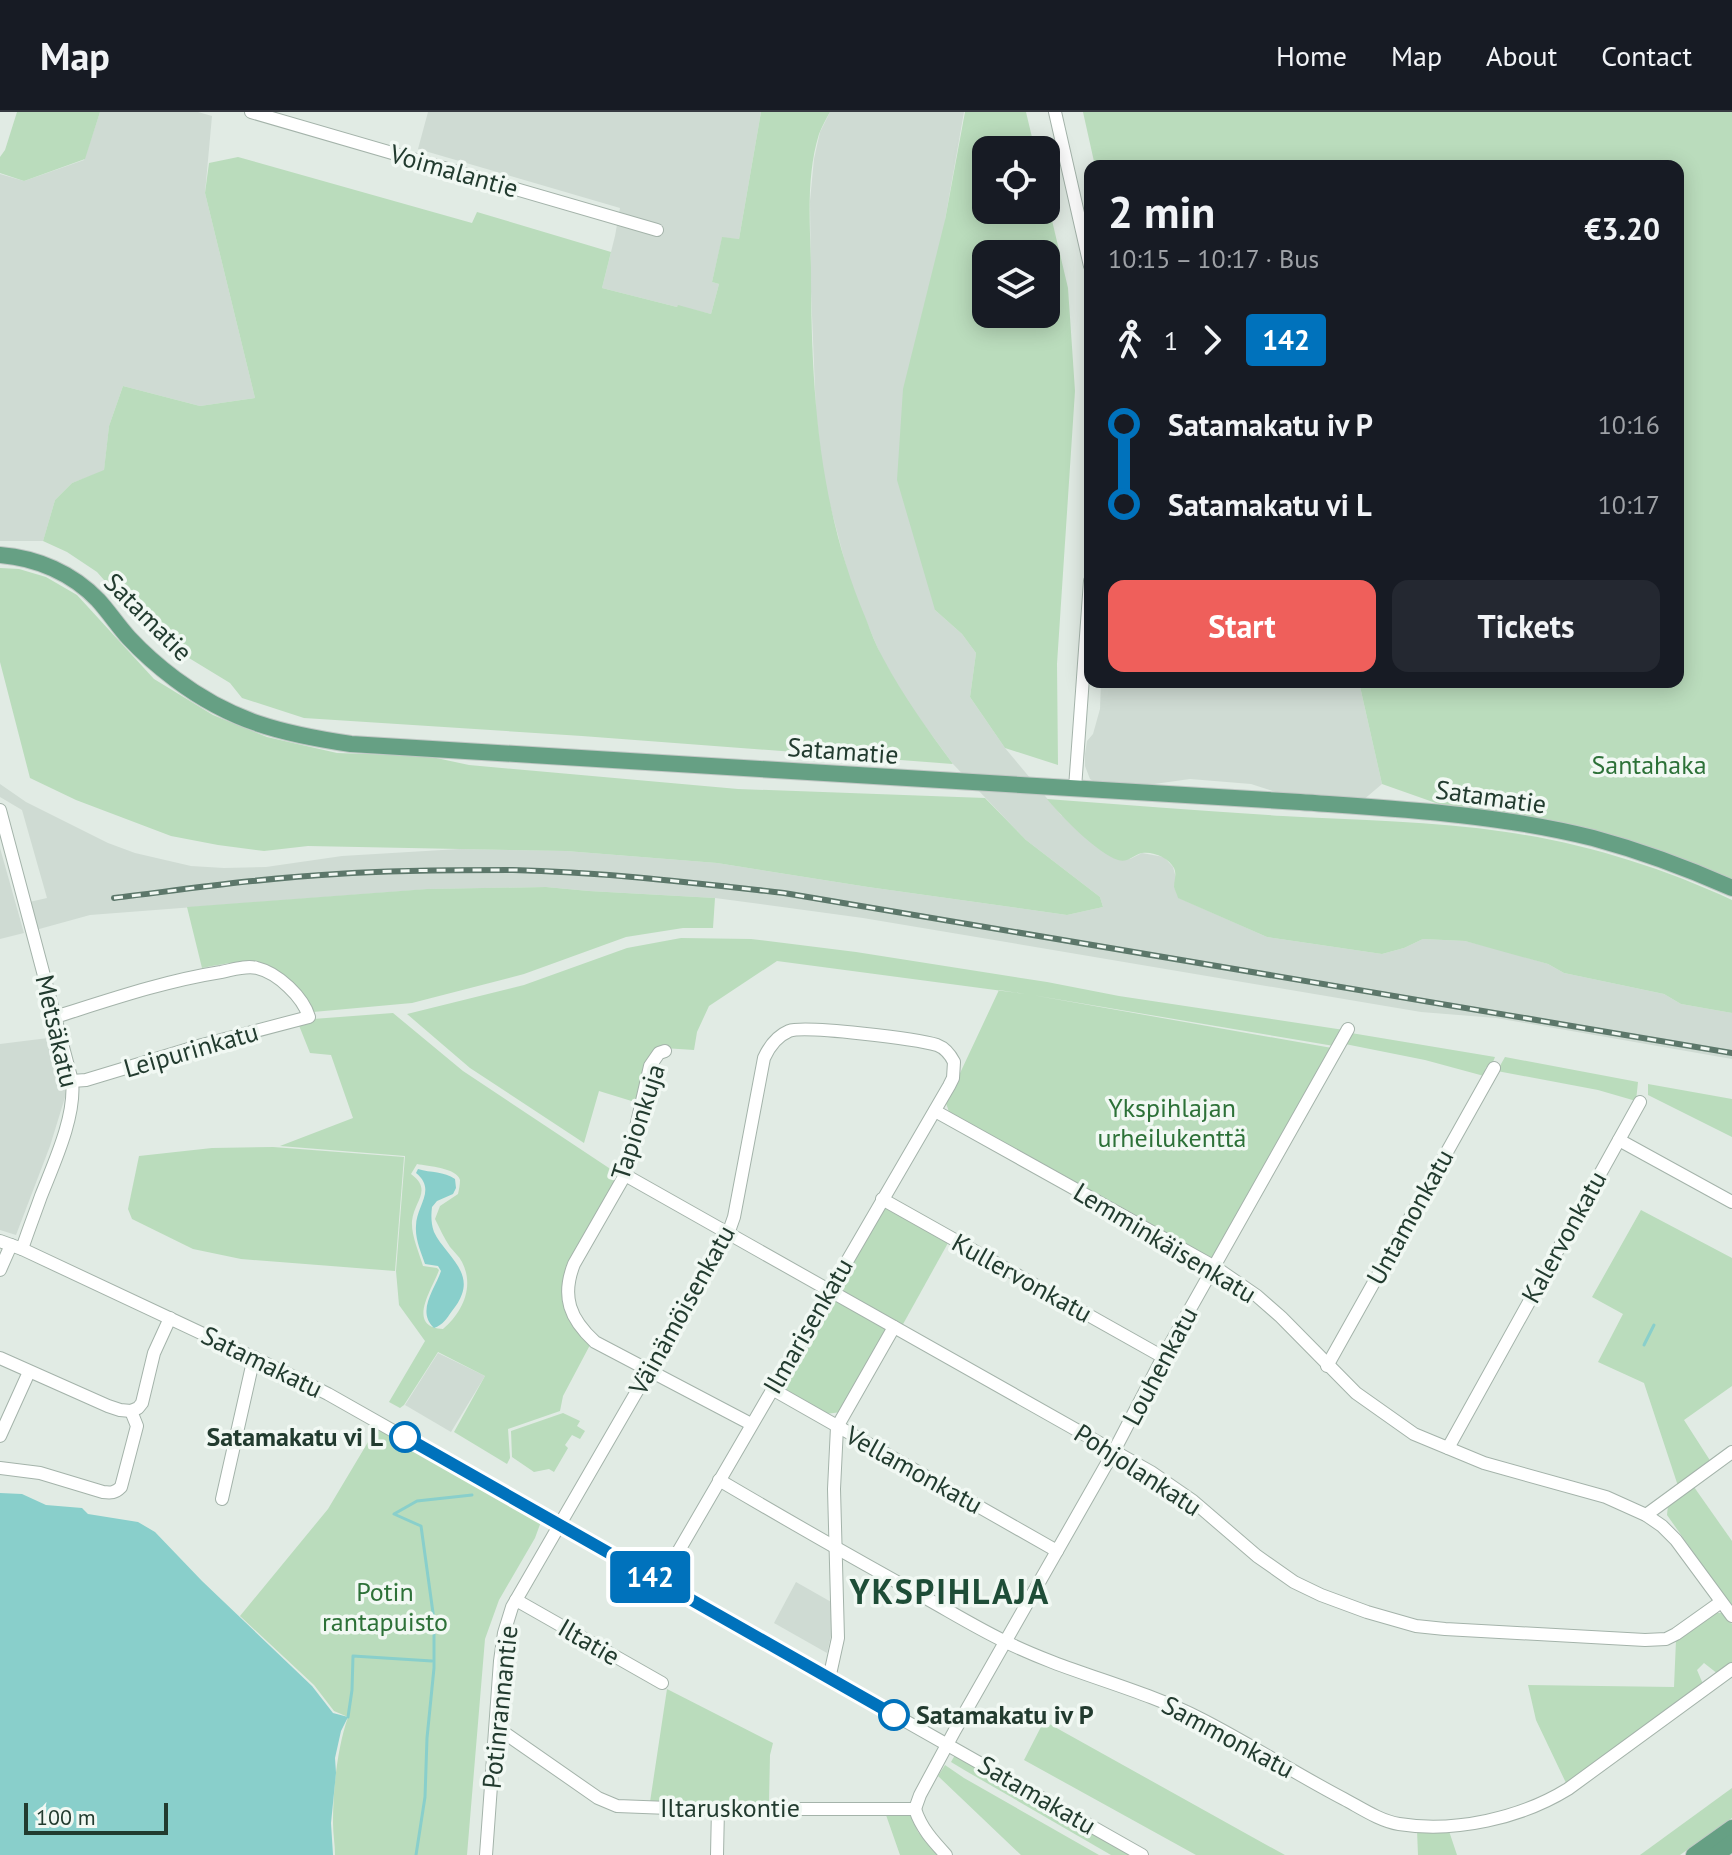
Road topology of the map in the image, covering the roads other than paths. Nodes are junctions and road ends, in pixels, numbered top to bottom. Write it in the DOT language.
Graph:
graph roads {
  1 [pos="251,112"];
  2 [pos="1055,112"];
  3 [pos="657,230"];
  4 [pos="1084,240"];
  5 [pos="0,555"];
  6 [pos="1084,664"];
  7 [pos="1075,788"];
  8 [pos="0,810"];
  9 [pos="1732,888"];
  10 [pos="55,1017"];
  11 [pos="1348,1029"];
  12 [pos="665,1051"];
  13 [pos="1494,1068"];
  14 [pos="955,1069"];
  15 [pos="72,1081"];
  16 [pos="1640,1102"];
  17 [pos="935,1111"];
  18 [pos="1619,1140"];
  19 [pos="625,1175"];
  20 [pos="882,1199"];
  21 [pos="1732,1202"];
  22 [pos="728,1234"];
  23 [pos="11,1245"];
  24 [pos="1215,1267"];
  25 [pos="0,1270"];
  26 [pos="830,1290"];
  27 [pos="170,1318"];
  28 [pos="894,1327"];
  29 [pos="254,1357"];
  30 [pos="1163,1357"];
  31 [pos="0,1358"];
  32 [pos="1327,1366"];
  33 [pos="648,1371"];
  34 [pos="29,1372"];
  35 [pos="772,1389"];
  36 [pos="131,1411"];
  37 [pos="751,1424"];
  38 [pos="837,1427"];
  39 [pos="0,1436"];
  40 [pos="1448,1448"];
  41 [pos="1114,1451"];
  42 [pos="1732,1453"];
  43 [pos="0,1468"];
  44 [pos="719,1480"];
  45 [pos="222,1499"];
  46 [pos="1646,1515"];
  47 [pos="559,1524"];
  48 [pos="836,1548"];
  49 [pos="1057,1551"];
  50 [pos="660,1583"];
  51 [pos="516,1600"];
  52 [pos="1721,1602"];
  53 [pos="1732,1616"];
  54 [pos="1005,1642"];
  55 [pos="1732,1669"];
  56 [pos="829,1679"];
  57 [pos="662,1683"];
  58 [pos="496,1727"];
  59 [pos="947,1744"];
  60 [pos="718,1808"];
  61 [pos="915,1809"];
  62 [pos="1732,1828"];
  63 [pos="1732,1843"];
  64 [pos="486,1855"];
  65 [pos="717,1855"];
  66 [pos="946,1855"];
  67 [pos="1142,1855"];
  68 [pos="1694,1855"];
  69 [pos="1716,1855"];
  1 -- 3 [label="street, Voimalantie"];
  2 -- 4 [label="street"];
  5 -- 7 [label="main road, Satamatie"];
  6 -- 7 [label="street"];
  7 -- 9 [label="main road, Satamatie"];
  8 -- 10 [label="street, Metsäkatu"];
  10 -- 15 [label="street, Metsäkatu"];
  10 -- 15 [label="street, Leipurinkatu"];
  11 -- 24 [label="street, Louhenkatu"];
  12 -- 19 [label="street, Tapionkuja"];
  13 -- 32 [label="street, Untamonkatu"];
  14 -- 17 [label="street, Ilmarisenkatu"];
  14 -- 22 [label="street, Väinämöisenkatu"];
  15 -- 23 [label="street, Metsäkatu"];
  16 -- 18 [label="street"];
  17 -- 20 [label="street, Ilmarisenkatu"];
  17 -- 24 [label="street, Lemminkäisenkatu"];
  18 -- 21 [label="street, Kalervonkatu"];
  18 -- 40 [label="street, Kalervonkatu"];
  19 -- 22 [label="street, Pohjolankatu"];
  19 -- 33 [label="street, Tapionkuja"];
  20 -- 26 [label="street, Ilmarisenkatu"];
  20 -- 30 [label="street, Kullervonkatu"];
  22 -- 26 [label="street, Pohjolankatu"];
  22 -- 33 [label="street, Väinämöisenkatu"];
  23 -- 25 [label="street, Metsäkatu"];
  23 -- 27 [label="street, Satamakatu"];
  24 -- 30 [label="street, Louhenkatu"];
  24 -- 32 [label="street, Lemminkäisenkatu"];
  26 -- 28 [label="street, Pohjolankatu"];
  26 -- 35 [label="street, Ilmarisenkatu"];
  27 -- 29 [label="street, Satamakatu"];
  27 -- 36 [label="street"];
  28 -- 38 [label="street"];
  28 -- 41 [label="street, Pohjolankatu"];
  29 -- 45 [label="street"];
  29 -- 47 [label="street, Satamakatu"];
  30 -- 41 [label="street, Louhenkatu"];
  31 -- 34 [label="street"];
  32 -- 40 [label="street, Lemminkäisenkatu"];
  33 -- 37 [label="street"];
  33 -- 47 [label="street, Väinämöisenkatu"];
  34 -- 36 [label="street"];
  34 -- 39 [label="street"];
  35 -- 37 [label="street, Ilmarisenkatu"];
  35 -- 38 [label="street, Vellamonkatu"];
  36 -- 43 [label="street"];
  37 -- 44 [label="street, Ilmarisenkatu"];
  38 -- 48 [label="street"];
  38 -- 49 [label="street, Vellamonkatu"];
  40 -- 46 [label="street, Lemminkäisenkatu"];
  41 -- 49 [label="street, Louhenkatu"];
  41 -- 52 [label="street, Pohjolankatu"];
  42 -- 46 [label="street"];
  44 -- 48 [label="street, Sammonkatu"];
  44 -- 50 [label="street, Ilmarisenkatu"];
  46 -- 52 [label="street, Lemminkäisenkatu"];
  47 -- 50 [label="street, Satamakatu"];
  47 -- 51 [label="street, Potinrannantie"];
  48 -- 54 [label="street, Sammonkatu"];
  48 -- 56 [label="street"];
  49 -- 54 [label="street, Louhenkatu"];
  50 -- 56 [label="street, Satamakatu"];
  51 -- 57 [label="street, Iltatie"];
  51 -- 58 [label="street, Potinrannantie"];
  52 -- 53 [label="street, Lemminkäisenkatu"];
  54 -- 55 [label="street, Sammonkatu"];
  54 -- 59 [label="street, Louhenkatu"];
  56 -- 59 [label="street, Satamakatu"];
  58 -- 60 [label="street, Iltaruskontie"];
  58 -- 64 [label="street, Potinrannantie"];
  59 -- 61 [label="street"];
  59 -- 67 [label="street, Satamakatu"];
  60 -- 61 [label="street, Iltaruskontie"];
  60 -- 65 [label="street"];
  61 -- 66 [label="street"];
  62 -- 68 [label="main road"];
  63 -- 69 [label="main road"];
}
